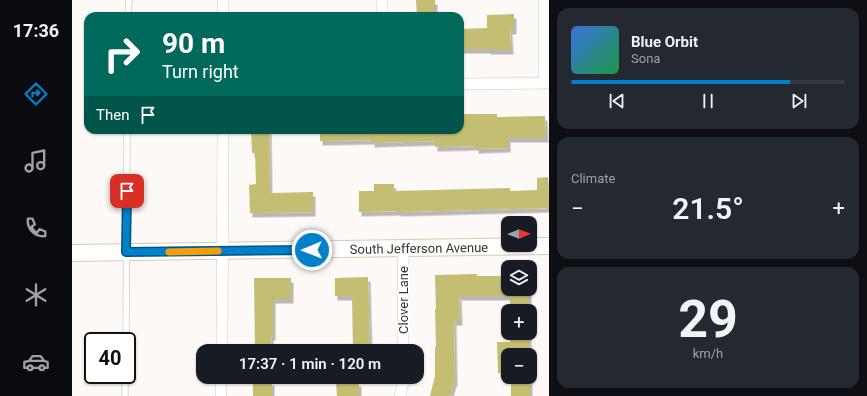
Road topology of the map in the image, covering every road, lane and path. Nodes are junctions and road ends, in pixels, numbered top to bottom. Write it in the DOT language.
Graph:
graph roads {
  1 [pos="128,0"];
  2 [pos="223,0"];
  3 [pos="382,0"];
  4 [pos="544,0"];
  5 [pos="128,12"];
  6 [pos="223,12"];
  7 [pos="382,12"];
  8 [pos="547,83"];
  9 [pos="464,84"];
  10 [pos="128,134"];
  11 [pos="223,134"];
  12 [pos="549,246"];
  13 [pos="403,248"];
  14 [pos="222,251"];
  15 [pos="126,252"];
  16 [pos="72,253"];
  17 [pos="126,332"];
  18 [pos="222,344"];
  19 [pos="403,344"];
  20 [pos="125,384"];
  21 [pos="222,384"];
  22 [pos="403,384"];
  23 [pos="125,396"];
  24 [pos="221,396"];
  25 [pos="400,396"];
  1 -- 5 [label="lane"];
  2 -- 6 [label="street"];
  3 -- 7 [label="street"];
  4 -- 8 [label="street"];
  8 -- 9 [label="street"];
  10 -- 15 [label="lane"];
  11 -- 14 [label="street"];
  12 -- 13 [label="street, South Jefferson Avenue"];
  13 -- 14 [label="street, South Jefferson Avenue"];
  13 -- 19 [label="street, Clover Lane"];
  14 -- 15 [label="street, South Jefferson Avenue"];
  14 -- 18 [label="street"];
  15 -- 16 [label="street, South Jefferson Avenue"];
  15 -- 17 [label="lane"];
  20 -- 23 [label="lane"];
  21 -- 24 [label="street"];
  22 -- 25 [label="street"];
}
